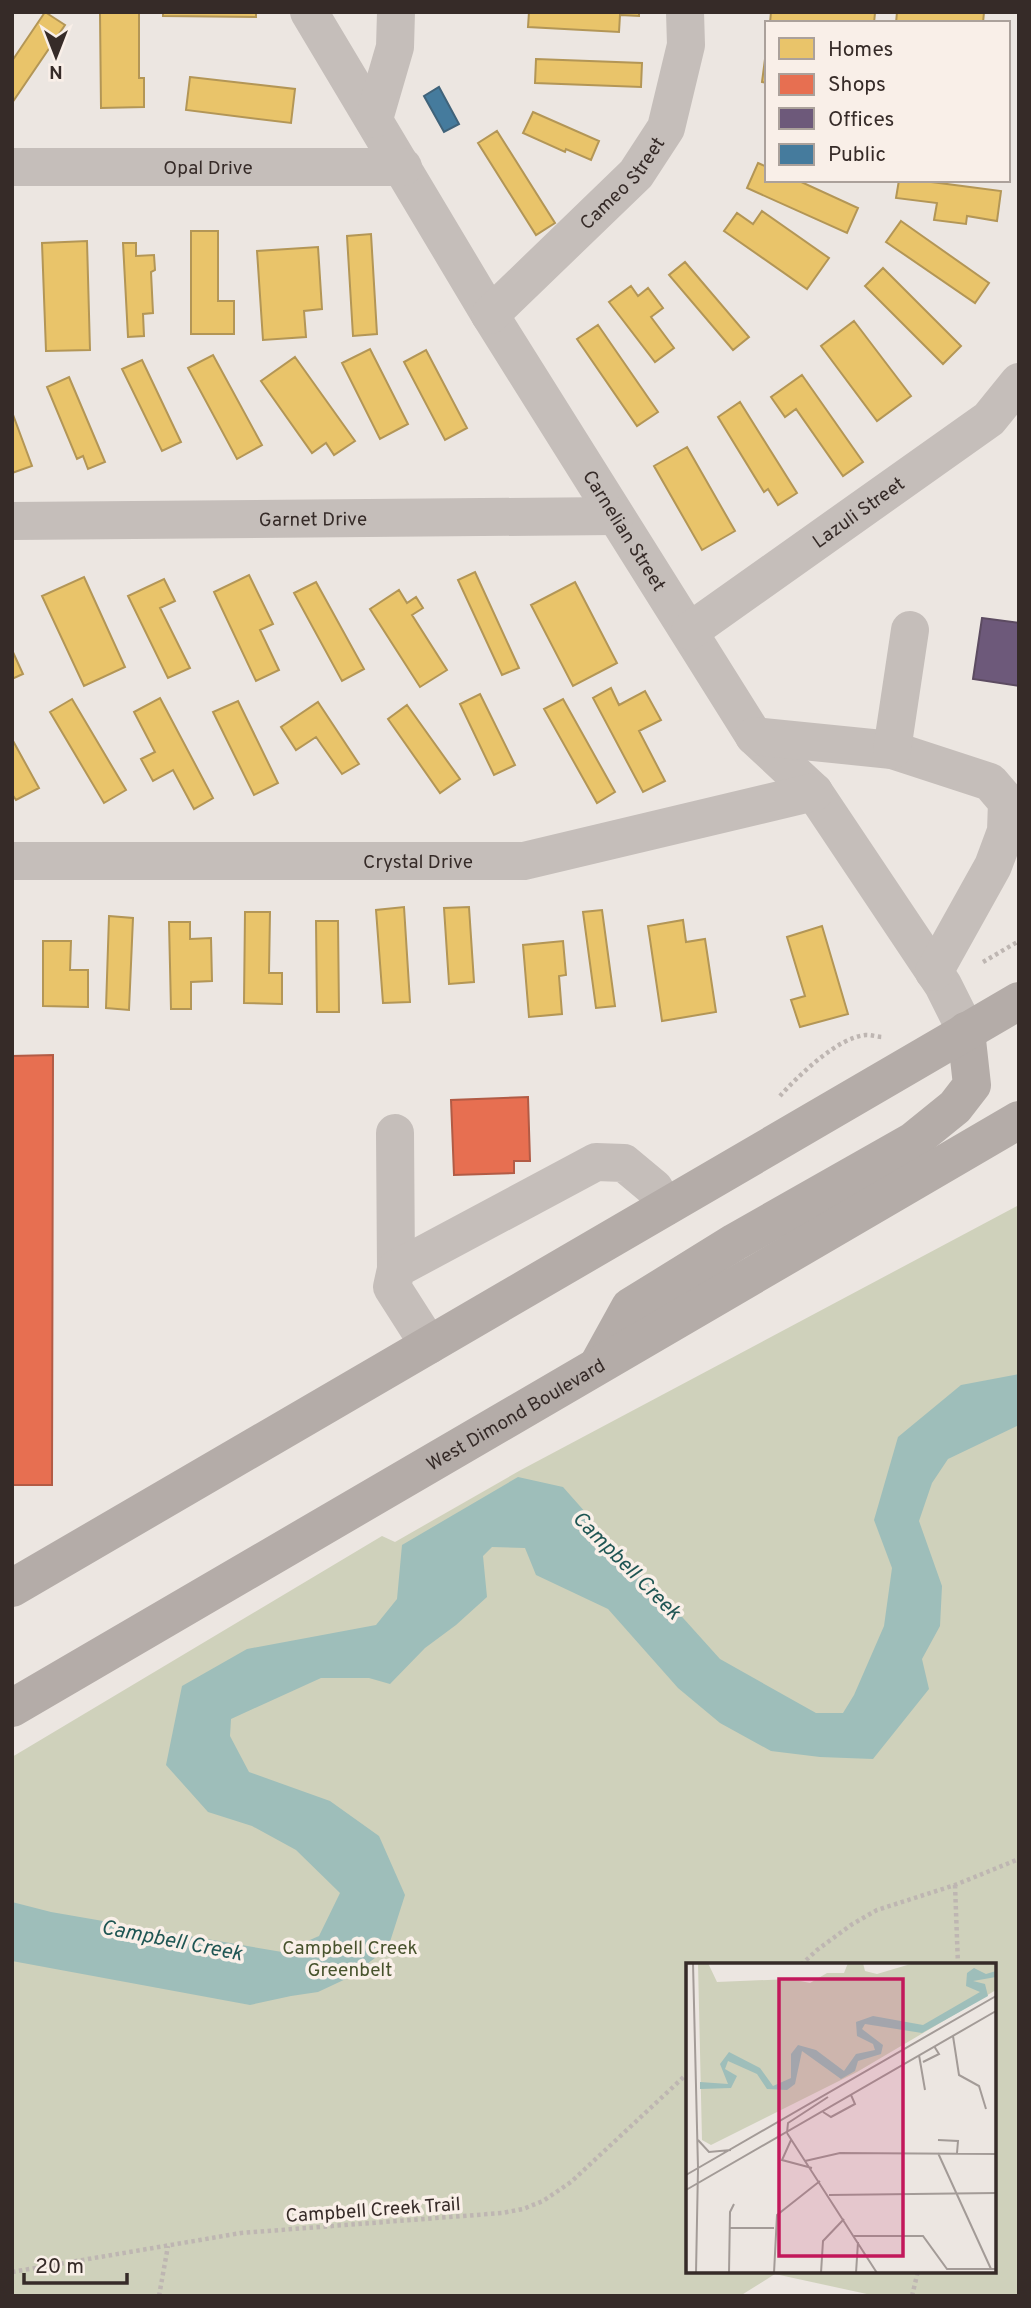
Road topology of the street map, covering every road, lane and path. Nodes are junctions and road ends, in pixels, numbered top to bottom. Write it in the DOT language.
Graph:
graph roads {
  1 [pos="309,12"];
  2 [pos="396,12"];
  3 [pos="685,12"];
  4 [pos="374,118"];
  5 [pos="12,167"];
  6 [pos="403,167"];
  7 [pos="490,314"];
  8 [pos="1019,382"];
  9 [pos="615,516"];
  10 [pos="12,521"];
  11 [pos="910,630"];
  12 [pos="690,631"];
  13 [pos="754,736"];
  14 [pos="891,750"];
  15 [pos="814,792"];
  16 [pos="12,861"];
  17 [pos="934,972"];
  18 [pos="1019,1001"];
  19 [pos="966,1031"];
  20 [pos="1019,1120"];
  21 [pos="396,1133"];
  22 [pos="665,1207"];
  23 [pos="396,1269"];
  24 [pos="429,1345"];
  25 [pos="597,1367"];
  26 [pos="12,1588"];
  27 [pos="12,1708"];
  28 [pos="1019,1859"];
  29 [pos="955,1885"];
  30 [pos="803,1963"];
  31 [pos="958,1963"];
  32 [pos="686,2075"];
  33 [pos="168,2246"];
  34 [pos="12,2272"];
  35 [pos="918,2273"];
  36 [pos="159,2296"];
  37 [pos="912,2296"];
  1 -- 4 [label="street, Carnelian Street"];
  2 -- 4 [label="street"];
  3 -- 7 [label="street, Cameo Street"];
  4 -- 6 [label="street, Carnelian Street"];
  5 -- 6 [label="street, Opal Drive"];
  6 -- 7 [label="street, Carnelian Street"];
  7 -- 9 [label="street, Carnelian Street"];
  8 -- 12 [label="street, Lazuli Street"];
  9 -- 10 [label="street, Garnet Drive"];
  9 -- 12 [label="street, Carnelian Street"];
  11 -- 14 [label="street"];
  12 -- 13 [label="street, Carnelian Street"];
  13 -- 14 [label="street"];
  13 -- 15 [label="street, Carnelian Street"];
  14 -- 17 [label="street"];
  15 -- 16 [label="street, Crystal Drive"];
  15 -- 17 [label="street, Carnelian Street"];
  17 -- 19 [label="street, Carnelian Street"];
  18 -- 19 [label="main road"];
  19 -- 22 [label="main road"];
  19 -- 25 [label="main road"];
  20 -- 25 [label="main road, West Dimond Boulevard"];
  21 -- 23 [label="street"];
  22 -- 23 [label="street"];
  22 -- 24 [label="main road"];
  23 -- 24 [label="street"];
  24 -- 26 [label="main road"];
  25 -- 27 [label="main road, West Dimond Boulevard"];
  28 -- 29 [label="path"];
  29 -- 30 [label="path"];
  29 -- 31 [label="path"];
  32 -- 33 [label="path, Campbell Creek Trail"];
  33 -- 34 [label="path, Campbell Creek Trail"];
  33 -- 36 [label="path"];
  35 -- 37 [label="path"];
}
